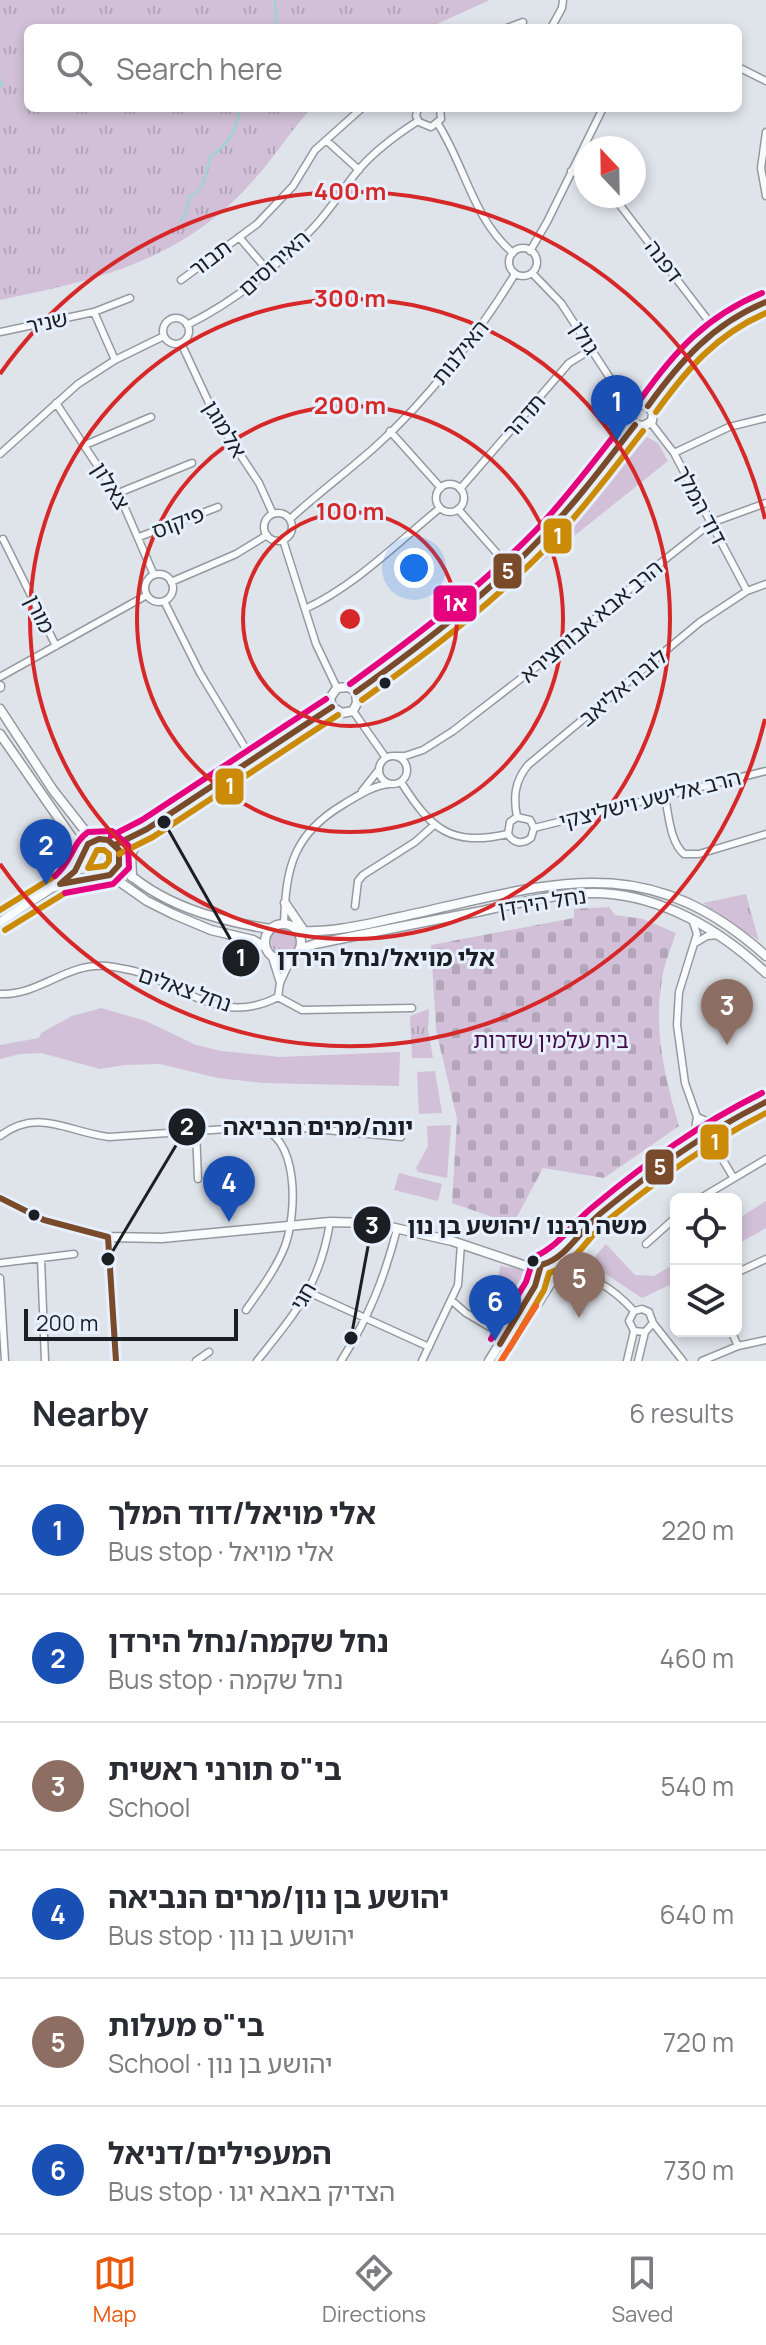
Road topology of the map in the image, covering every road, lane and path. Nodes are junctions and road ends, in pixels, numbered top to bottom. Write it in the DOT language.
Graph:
graph roads {
  1 [pos="563,0"];
  2 [pos="523,22"];
  3 [pos="518,24"];
  4 [pos="553,24"];
  5 [pos="742,69"];
  6 [pos="766,81"];
  7 [pos="358,112"];
  8 [pos="418,112"];
  9 [pos="441,112"];
  10 [pos="601,112"];
  11 [pos="418,121"];
  12 [pos="438,124"];
  13 [pos="766,132"];
  14 [pos="326,140"];
  15 [pos="359,170"];
  16 [pos="571,171"];
  17 [pos="574,172"];
  18 [pos="766,191"];
  19 [pos="622,208"];
  20 [pos="239,237"];
  21 [pos="530,251"];
  22 [pos="513,253"];
  23 [pos="269,272"];
  24 [pos="532,273"];
  25 [pos="515,274"];
  26 [pos="181,280"];
  27 [pos="130,298"];
  28 [pos="766,302"];
  29 [pos="94,312"];
  30 [pos="187,325"];
  31 [pos="714,328"];
  32 [pos="0,332"];
  33 [pos="164,336"];
  34 [pos="181,343"];
  35 [pos="592,349"];
  36 [pos="115,360"];
  37 [pos="56,403"];
  38 [pos="648,406"];
  39 [pos="634,408"];
  40 [pos="151,417"];
  41 [pos="766,418"];
  42 [pos="651,423"];
  43 [pos="635,425"];
  44 [pos="390,431"];
  45 [pos="0,440"];
  46 [pos="85,445"];
  47 [pos="7,449"];
  48 [pos="674,453"];
  49 [pos="0,454"];
  50 [pos="192,463"];
  51 [pos="441,488"];
  52 [pos="460,489"];
  53 [pos="116,494"];
  54 [pos="766,503"];
  55 [pos="218,507"];
  56 [pos="440,508"];
  57 [pos="458,509"];
  58 [pos="273,514"];
  59 [pos="290,519"];
  60 [pos="711,523"];
  61 [pos="267,535"];
  62 [pos="139,537"];
  63 [pos="3,539"];
  64 [pos="283,540"];
  65 [pos="510,568"];
  66 [pos="154,575"];
  67 [pos="171,582"];
  68 [pos="766,584"];
  69 [pos="747,591"];
  70 [pos="147,595"];
  71 [pos="164,601"];
  72 [pos="305,609"];
  73 [pos="56,646"];
  74 [pos="0,677"];
  75 [pos="337,688"];
  76 [pos="356,692"];
  77 [pos="332,707"];
  78 [pos="0,709"];
  79 [pos="353,711"];
  80 [pos="0,734"];
  81 [pos="246,749"];
  82 [pos="423,750"];
  83 [pos="259,753"];
  84 [pos="395,756"];
  85 [pos="386,758"];
  86 [pos="244,763"];
  87 [pos="378,767"];
  88 [pos="766,771"];
  89 [pos="406,775"];
  90 [pos="401,782"];
  91 [pos="389,784"];
  92 [pos="360,794"];
  93 [pos="665,798"];
  94 [pos="517,817"];
  95 [pos="433,826"];
  96 [pos="64,828"];
  97 [pos="83,828"];
  98 [pos="534,828"];
  99 [pos="147,829"];
  100 [pos="508,834"];
  101 [pos="766,834"];
  102 [pos="93,841"];
  103 [pos="115,845"];
  104 [pos="82,856"];
  105 [pos="119,865"];
  106 [pos="110,875"];
  107 [pos="94,876"];
  108 [pos="132,878"];
  109 [pos="52,888"];
  110 [pos="366,900"];
  111 [pos="285,903"];
  112 [pos="692,919"];
  113 [pos="0,922"];
  114 [pos="284,923"];
  115 [pos="268,928"];
  116 [pos="303,931"];
  117 [pos="719,935"];
  118 [pos="694,945"];
  119 [pos="265,947"];
  120 [pos="300,949"];
  121 [pos="766,956"];
  122 [pos="272,957"];
  123 [pos="291,959"];
  124 [pos="766,973"];
  125 [pos="280,983"];
  126 [pos="0,994"];
  127 [pos="278,997"];
  128 [pos="412,1008"];
  129 [pos="766,1102"];
  130 [pos="766,1112"];
  131 [pos="697,1117"];
  132 [pos="718,1126"];
  133 [pos="196,1131"];
  134 [pos="0,1136"];
  135 [pos="277,1136"];
  136 [pos="401,1137"];
  137 [pos="711,1140"];
  138 [pos="693,1141"];
  139 [pos="766,1159"];
  140 [pos="733,1177"];
  141 [pos="198,1179"];
  142 [pos="708,1193"];
  143 [pos="0,1198"];
  144 [pos="330,1222"];
  145 [pos="670,1222"];
  146 [pos="292,1224"];
  147 [pos="397,1229"];
  148 [pos="108,1237"];
  149 [pos="584,1238"];
  150 [pos="461,1244"];
  151 [pos="646,1244"];
  152 [pos="74,1254"];
  153 [pos="41,1259"];
  154 [pos="766,1259"];
  155 [pos="0,1263"];
  156 [pos="557,1266"];
  157 [pos="742,1270"];
  158 [pos="538,1273"];
  159 [pos="587,1277"];
  160 [pos="0,1278"];
  161 [pos="554,1282"];
  162 [pos="308,1292"];
  163 [pos="451,1300"];
  164 [pos="246,1310"];
  165 [pos="634,1311"];
  166 [pos="367,1320"];
  167 [pos="653,1323"];
  168 [pos="634,1331"];
  169 [pos="645,1332"];
  170 [pos="505,1336"];
  171 [pos="734,1337"];
  172 [pos="766,1340"];
  173 [pos="738,1346"];
  174 [pos="429,1347"];
  175 [pos="209,1352"];
  176 [pos="3,1357"];
  177 [pos="45,1361"];
  178 [pos="116,1361"];
  179 [pos="196,1361"];
  180 [pos="257,1361"];
  181 [pos="341,1361"];
  182 [pos="422,1361"];
  183 [pos="489,1361"];
  184 [pos="501,1361"];
  185 [pos="627,1361"];
  186 [pos="638,1361"];
  187 [pos="683,1361"];
  188 [pos="702,1361"];
  1 -- 4 [label="street"];
  2 -- 3 [label="street"];
  5 -- 6 [label="street"];
  7 -- 14 [label="street, תבור"];
  8 -- 11 [label="street"];
  9 -- 12 [label="street"];
  10 -- 16 [label="street"];
  11 -- 12 [label="street"];
  11 -- 15 [label="street, האירוסים"];
  12 -- 22 [label="street"];
  13 -- 18 [label="street"];
  14 -- 15 [label="street"];
  14 -- 20 [label="street, תבור"];
  15 -- 23 [label="street, האירוסים"];
  16 -- 17 [label="street"];
  16 -- 21 [label="street"];
  19 -- 31 [label="street, דפנה"];
  20 -- 23 [label="street, תבור"];
  20 -- 26 [label="street, תבור"];
  21 -- 22 [label="street"];
  21 -- 24 [label="street"];
  22 -- 25 [label="street"];
  23 -- 30 [label="street, האירוסים"];
  24 -- 25 [label="street"];
  24 -- 35 [label="street, גולן"];
  25 -- 44 [label="street, האילנות"];
  27 -- 29 [label="street, שניר"];
  28 -- 31 [label="main road"];
  29 -- 32 [label="street, שניר"];
  29 -- 36 [label="street, שניר"];
  30 -- 33 [label="street"];
  30 -- 34 [label="street"];
  31 -- 38 [label="main road"];
  33 -- 34 [label="street"];
  33 -- 36 [label="street"];
  34 -- 58 [label="street, אלמוגן"];
  35 -- 39 [label="street, גולן"];
  35 -- 52 [label="street, תדהר"];
  36 -- 37 [label="street"];
  37 -- 46 [label="street, צאלון"];
  37 -- 47 [label="street"];
  38 -- 39 [label="main road"];
  38 -- 42 [label="main road"];
  39 -- 43 [label="main road"];
  40 -- 46 [label="street"];
  41 -- 48 [label="street"];
  42 -- 43 [label="main road"];
  42 -- 48 [label="street, דוד המלך"];
  43 -- 65 [label="main road"];
  44 -- 51 [label="street"];
  44 -- 59 [label="street, האילנות"];
  45 -- 47 [label="street"];
  46 -- 53 [label="street, צאלון"];
  47 -- 49 [label="street"];
  48 -- 60 [label="street, דוד המלך"];
  50 -- 53 [label="street"];
  51 -- 52 [label="street"];
  51 -- 56 [label="street"];
  52 -- 57 [label="street"];
  53 -- 62 [label="street, צאלון"];
  54 -- 60 [label="street, הרב אבא אבוחצירא"];
  55 -- 62 [label="street, פיקוס"];
  56 -- 57 [label="street"];
  56 -- 72 [label="street"];
  57 -- 65 [label="street"];
  58 -- 59 [label="street"];
  58 -- 61 [label="street"];
  59 -- 64 [label="street"];
  60 -- 69 [label="street, דוד המלך"];
  60 -- 82 [label="street, הרב אבא אבוחצירא"];
  61 -- 64 [label="street"];
  61 -- 67 [label="street"];
  62 -- 66 [label="street, צאלון"];
  63 -- 73 [label="street, מורן"];
  64 -- 72 [label="street"];
  65 -- 76 [label="main road"];
  66 -- 67 [label="street"];
  66 -- 70 [label="street"];
  67 -- 71 [label="street"];
  68 -- 69 [label="street, לובה אליאב"];
  69 -- 94 [label="street, לובה אליאב"];
  70 -- 71 [label="street"];
  70 -- 73 [label="street"];
  71 -- 81 [label="street"];
  72 -- 75 [label="street"];
  73 -- 74 [label="street"];
  75 -- 76 [label="main road"];
  75 -- 77 [label="main road"];
  76 -- 79 [label="main road"];
  77 -- 79 [label="main road"];
  77 -- 83 [label="main road"];
  78 -- 97 [label="main road"];
  79 -- 85 [label="street"];
  80 -- 96 [label="main road"];
  81 -- 83 [label="street"];
  81 -- 86 [label="street"];
  82 -- 84 [label="street, הרב אבא אבוחצירא"];
  82 -- 89 [label="street, הרב אבא אבוחצירא"];
  83 -- 86 [label="main road"];
  84 -- 85 [label="street"];
  84 -- 89 [label="street"];
  85 -- 87 [label="street"];
  86 -- 99 [label="main road"];
  87 -- 91 [label="street"];
  87 -- 92 [label="street"];
  88 -- 93 [label="street, הרב אלישע וישליצקי"];
  89 -- 90 [label="street"];
  90 -- 91 [label="street"];
  90 -- 95 [label="street"];
  91 -- 92 [label="street"];
  92 -- 111 [label="street"];
  93 -- 98 [label="street, הרב אלישע וישליצקי"];
  93 -- 101 [label="street"];
  94 -- 98 [label="street"];
  94 -- 100 [label="street"];
  95 -- 100 [label="street"];
  95 -- 110 [label="street"];
  96 -- 104 [label="main road"];
  96 -- 109 [label="main road"];
  97 -- 99 [label="main road"];
  97 -- 102 [label="main road"];
  98 -- 100 [label="street"];
  99 -- 103 [label="main road"];
  99 -- 108 [label="main road"];
  102 -- 103 [label="main road"];
  102 -- 104 [label="main road"];
  103 -- 105 [label="main road"];
  104 -- 107 [label="main road"];
  104 -- 109 [label="main road"];
  105 -- 106 [label="main road"];
  105 -- 108 [label="main road"];
  106 -- 107 [label="main road"];
  106 -- 119 [label="main road"];
  107 -- 109 [label="main road"];
  108 -- 115 [label="main road"];
  109 -- 113 [label="main road"];
  111 -- 114 [label="street"];
  111 -- 115 [label="main road"];
  111 -- 116 [label="main road"];
  112 -- 117 [label="main road, נחל הירדן"];
  112 -- 118 [label="street"];
  112 -- 120 [label="main road, נחל הירדן"];
  114 -- 115 [label="main road"];
  114 -- 116 [label="main road"];
  115 -- 119 [label="main road"];
  116 -- 120 [label="main road"];
  116 -- 121 [label="main road, נחל הירדן"];
  117 -- 118 [label="street"];
  117 -- 124 [label="main road, נחל הירדן"];
  118 -- 131 [label="street"];
  119 -- 122 [label="main road"];
  120 -- 123 [label="main road"];
  122 -- 123 [label="main road"];
  122 -- 125 [label="street"];
  123 -- 125 [label="street"];
  125 -- 127 [label="street"];
  126 -- 127 [label="street, נחל צאלים"];
  127 -- 128 [label="street"];
  129 -- 132 [label="main road"];
  130 -- 137 [label="main road"];
  131 -- 132 [label="street"];
  131 -- 138 [label="street"];
  132 -- 138 [label="main road"];
  133 -- 134 [label="street"];
  133 -- 135 [label="street"];
  133 -- 141 [label="street"];
  135 -- 136 [label="street"];
  135 -- 146 [label="street"];
  137 -- 140 [label="street"];
  137 -- 149 [label="main road"];
  138 -- 156 [label="main road"];
  139 -- 140 [label="street"];
  140 -- 142 [label="street"];
  143 -- 148 [label="main road"];
  144 -- 146 [label="main road"];
  144 -- 147 [label="main road"];
  144 -- 162 [label="street, חגי"];
  145 -- 151 [label="street"];
  146 -- 148 [label="main road"];
  146 -- 164 [label="street"];
  147 -- 150 [label="main road"];
  147 -- 166 [label="street"];
  148 -- 178 [label="street"];
  149 -- 156 [label="main road"];
  149 -- 159 [label="main road"];
  150 -- 158 [label="main road"];
  150 -- 163 [label="street"];
  152 -- 153 [label="street"];
  153 -- 155 [label="street"];
  153 -- 177 [label="street"];
  154 -- 157 [label="street"];
  156 -- 158 [label="main road"];
  156 -- 159 [label="street"];
  156 -- 161 [label="main road"];
  158 -- 161 [label="main road"];
  158 -- 170 [label="main road"];
  159 -- 161 [label="street"];
  159 -- 165 [label="street"];
  160 -- 176 [label="street"];
  161 -- 184 [label="main road"];
  162 -- 166 [label="street"];
  162 -- 180 [label="street, חגי"];
  163 -- 170 [label="street"];
  163 -- 174 [label="street"];
  165 -- 167 [label="street"];
  165 -- 168 [label="street"];
  166 -- 174 [label="street"];
  166 -- 181 [label="street"];
  167 -- 169 [label="street"];
  167 -- 187 [label="street"];
  168 -- 169 [label="street"];
  168 -- 185 [label="street"];
  169 -- 186 [label="street"];
  170 -- 183 [label="main road"];
  171 -- 173 [label="street"];
  172 -- 173 [label="street"];
  173 -- 188 [label="street"];
  174 -- 182 [label="street"];
  175 -- 179 [label="street"];
}
